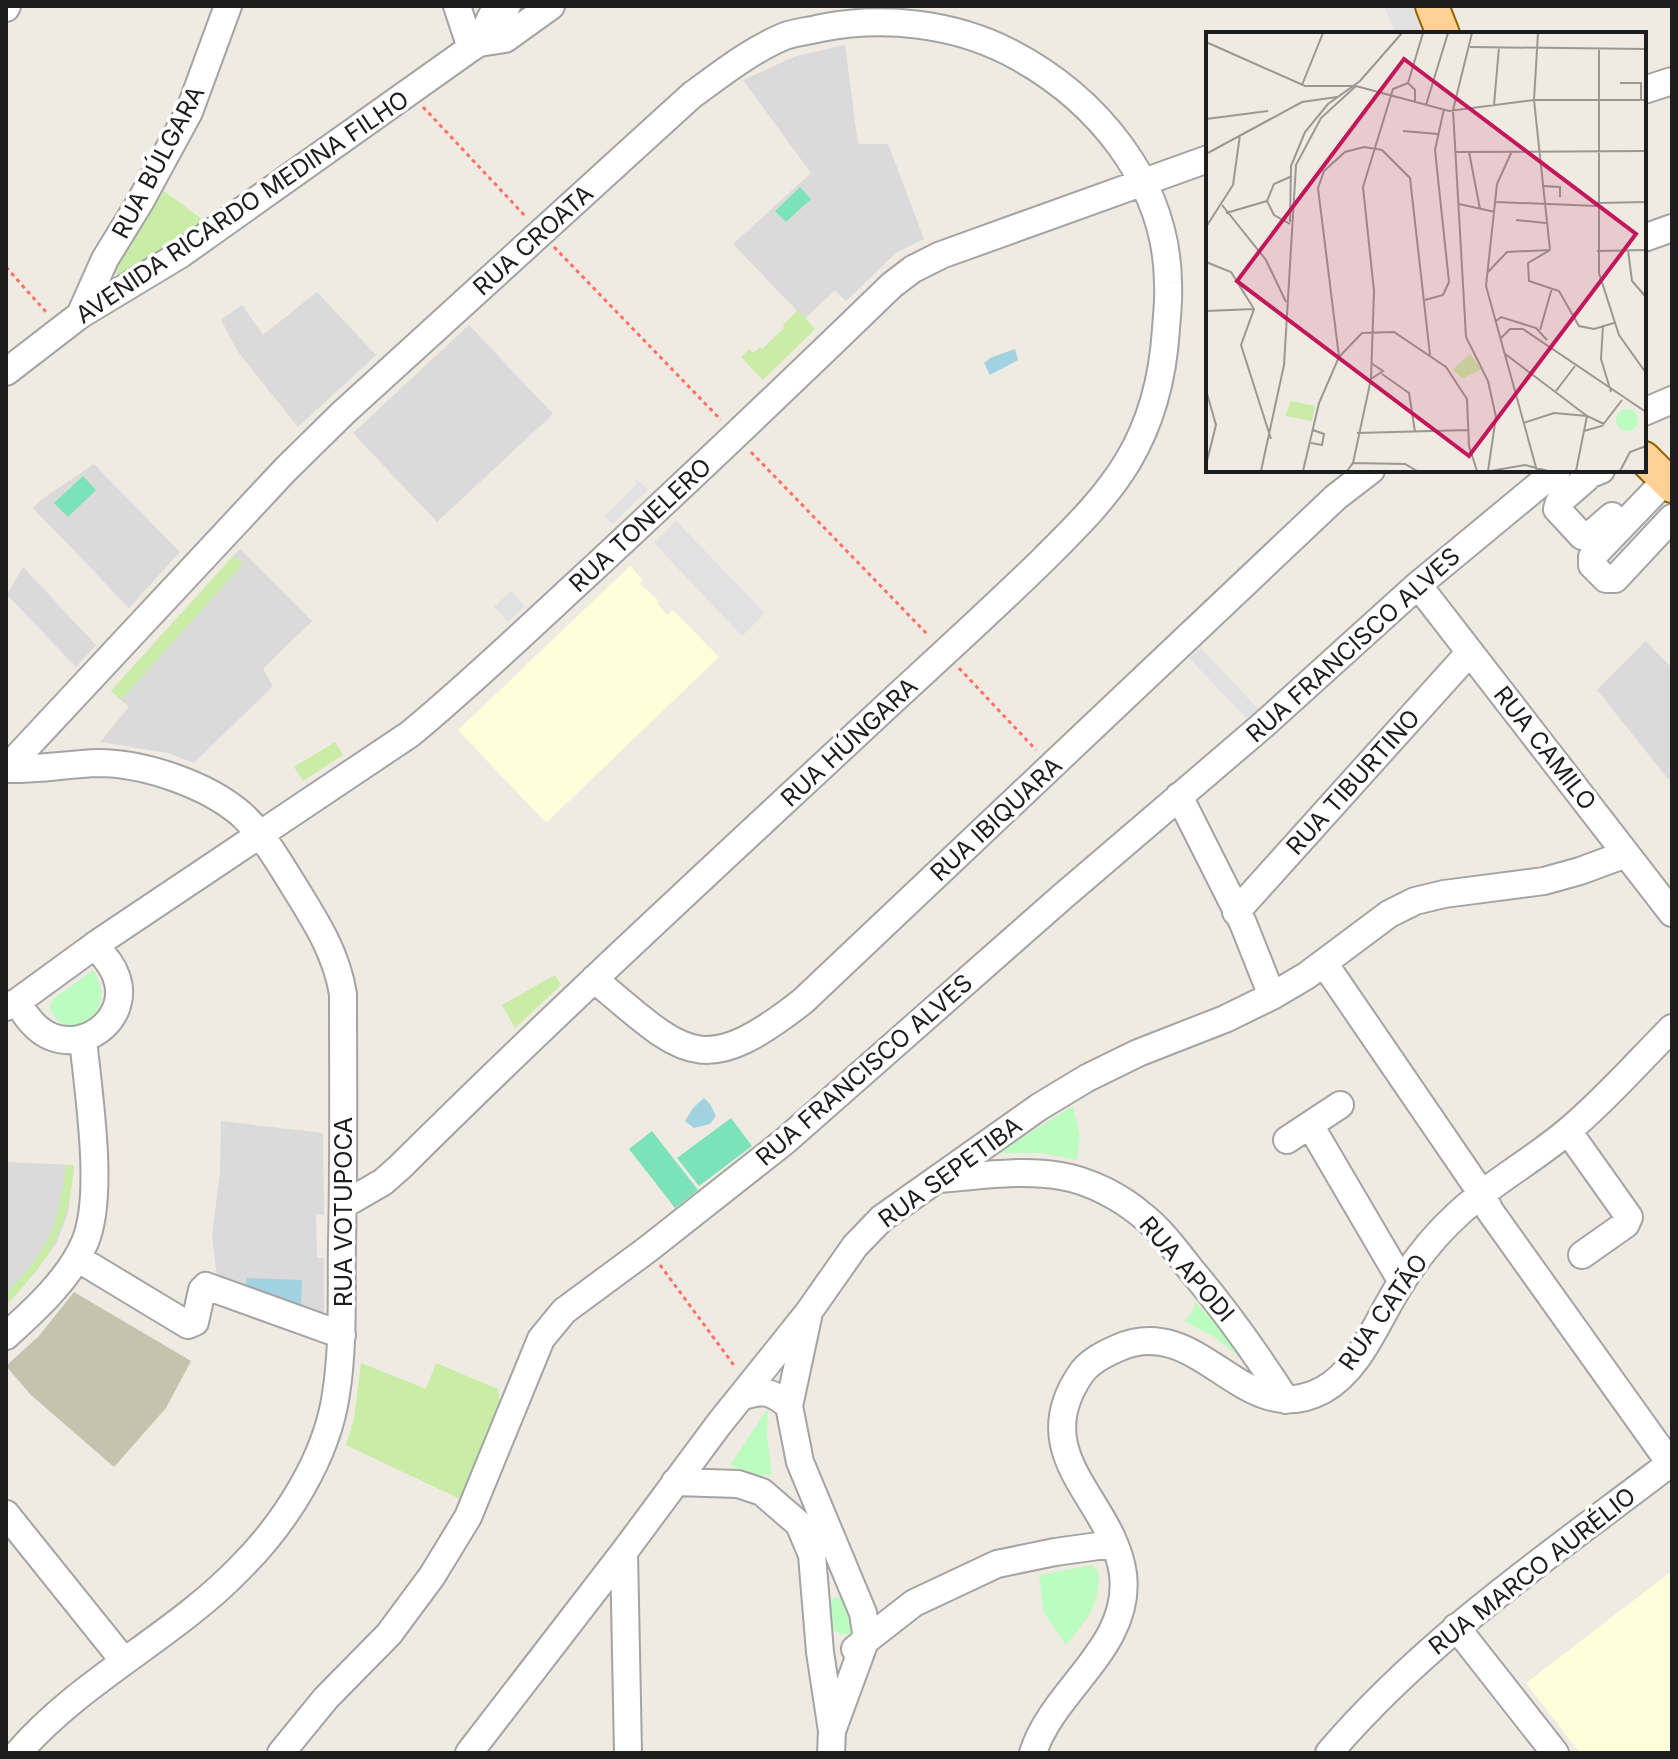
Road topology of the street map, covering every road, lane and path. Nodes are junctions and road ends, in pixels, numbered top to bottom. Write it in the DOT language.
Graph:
graph roads {
  1 [pos="228,6"];
  2 [pos="457,6"];
  3 [pos="507,6"];
  4 [pos="551,6"];
  5 [pos="1432,6"];
  6 [pos="1442,32"];
  7 [pos="475,45"];
  8 [pos="1672,81"];
  9 [pos="1646,89"];
  10 [pos="1206,160"];
  11 [pos="1144,183"];
  12 [pos="1672,228"];
  13 [pos="1646,237"];
  14 [pos="6,267"];
  15 [pos="71,323"];
  16 [pos="6,372"];
  17 [pos="1672,400"];
  18 [pos="1646,411"];
  19 [pos="1368,472"];
  20 [pos="1555,472"];
  21 [pos="1596,472"];
  22 [pos="1659,473"];
  23 [pos="1672,518"];
  24 [pos="1628,519"];
  25 [pos="1651,540"];
  26 [pos="1418,585"];
  27 [pos="1470,652"];
  28 [pos="6,769"];
  29 [pos="1179,796"];
  30 [pos="260,834"];
  31 [pos="1626,854"];
  32 [pos="1236,912"];
  33 [pos="1672,913"];
  34 [pos="95,945"];
  35 [pos="1324,963"];
  36 [pos="594,979"];
  37 [pos="1272,996"];
  38 [pos="12,1005"];
  39 [pos="1672,1028"];
  40 [pos="83,1039"];
  41 [pos="1340,1105"];
  42 [pos="1310,1125"];
  43 [pos="1568,1131"];
  44 [pos="1287,1140"];
  45 [pos="987,1143"];
  46 [pos="1010,1173"];
  47 [pos="954,1174"];
  48 [pos="1482,1194"];
  49 [pos="345,1204"];
  50 [pos="648,1249"];
  51 [pos="1582,1255"];
  52 [pos="77,1258"];
  53 [pos="1402,1282"];
  54 [pos="808,1313"];
  55 [pos="342,1335"];
  56 [pos="6,1336"];
  57 [pos="745,1391"];
  58 [pos="1286,1400"];
  59 [pos="789,1406"];
  60 [pos="800,1462"];
  61 [pos="1671,1462"];
  62 [pos="675,1482"];
  63 [pos="762,1492"];
  64 [pos="6,1514"];
  65 [pos="808,1517"];
  66 [pos="1113,1544"];
  67 [pos="624,1552"];
  68 [pos="817,1594"];
  69 [pos="857,1596"];
  70 [pos="914,1603"];
  71 [pos="1456,1627"];
  72 [pos="864,1644"];
  73 [pos="820,1652"];
  74 [pos="124,1661"];
  75 [pos="831,1742"];
  76 [pos="18,1753"];
  77 [pos="281,1753"];
  78 [pos="469,1753"];
  79 [pos="628,1753"];
  80 [pos="1033,1753"];
  81 [pos="1329,1753"];
  82 [pos="1555,1753"];
  1 -- 15 [label="street, RUA BÚLGARA"];
  2 -- 7 [label="street"];
  3 -- 7 [label="street, AVENIDA RICARDO MEDINA FILHO"];
  4 -- 7 [label="street, AVENIDA RICARDO MEDINA FILHO"];
  5 -- 6 [label="main road"];
  7 -- 15 [label="street, AVENIDA RICARDO MEDINA FILHO"];
  8 -- 9 [label="street"];
  10 -- 11 [label="street, RUA TONELERO"];
  11 -- 28 [label="street, RUA CROATA"];
  11 -- 30 [label="street, RUA TONELERO"];
  11 -- 36 [label="street, RUA HÚNGARA"];
  12 -- 13 [label="street"];
  14 -- 15 [label="path"];
  15 -- 16 [label="street, AVENIDA RICARDO MEDINA FILHO"];
  17 -- 18 [label="street"];
  19 -- 36 [label="street, RUA IBIQUARA"];
  20 -- 26 [label="street, RUA FRANCISCO ALVES"];
  21 -- 22 [label="street"];
  22 -- 24 [label="street"];
  23 -- 25 [label="street"];
  24 -- 25 [label="street"];
  24 -- 25 [label="street"];
  26 -- 27 [label="street, RUA CAMILO"];
  26 -- 29 [label="street, RUA FRANCISCO ALVES"];
  27 -- 31 [label="street, RUA CAMILO"];
  27 -- 32 [label="street, RUA TIBURTINO"];
  28 -- 30 [label="street, RUA VOTUPOCA"];
  29 -- 32 [label="street"];
  29 -- 50 [label="street, RUA FRANCISCO ALVES"];
  30 -- 34 [label="street, RUA TONELERO"];
  30 -- 49 [label="street, RUA VOTUPOCA"];
  31 -- 33 [label="street, RUA CAMILO"];
  31 -- 35 [label="street, RUA SEPETIBA"];
  32 -- 37 [label="street"];
  34 -- 38 [label="street, RUA TONELERO"];
  34 -- 40 [label="street"];
  35 -- 37 [label="street, RUA SEPETIBA"];
  35 -- 48 [label="street"];
  36 -- 49 [label="street, RUA HÚNGARA"];
  37 -- 45 [label="street, RUA SEPETIBA"];
  38 -- 40 [label="street"];
  39 -- 43 [label="street, RUA CATÃO"];
  40 -- 52 [label="street"];
  41 -- 42 [label="street"];
  42 -- 44 [label="street"];
  42 -- 53 [label="street"];
  43 -- 48 [label="street, RUA CATÃO"];
  43 -- 51 [label="street"];
  45 -- 46 [label="street"];
  45 -- 47 [label="street, RUA SEPETIBA"];
  46 -- 47 [label="street, RUA APODI"];
  46 -- 58 [label="street, RUA APODI"];
  47 -- 54 [label="street, RUA SEPETIBA"];
  48 -- 53 [label="street, RUA CATÃO"];
  48 -- 61 [label="street"];
  49 -- 55 [label="street, RUA VOTUPOCA"];
  50 -- 57 [label="path"];
  50 -- 77 [label="street, RUA FRANCISCO ALVES"];
  52 -- 55 [label="street"];
  52 -- 56 [label="street"];
  53 -- 58 [label="street, RUA CATÃO"];
  54 -- 57 [label="street, RUA SEPETIBA"];
  54 -- 59 [label="street"];
  55 -- 74 [label="street, RUA VOTUPOCA"];
  57 -- 59 [label="street"];
  57 -- 62 [label="street, RUA SEPETIBA"];
  58 -- 66 [label="street"];
  59 -- 60 [label="street"];
  60 -- 63 [label="street"];
  60 -- 65 [label="street"];
  61 -- 71 [label="street, RUA MARCO AURÉLIO"];
  62 -- 63 [label="street"];
  62 -- 67 [label="street, RUA SEPETIBA"];
  63 -- 65 [label="street"];
  64 -- 74 [label="street"];
  65 -- 68 [label="street"];
  65 -- 69 [label="street"];
  66 -- 70 [label="street"];
  66 -- 80 [label="street"];
  67 -- 78 [label="street, RUA SEPETIBA"];
  67 -- 79 [label="street"];
  68 -- 69 [label="street"];
  68 -- 73 [label="street"];
  69 -- 70 [label="street"];
  69 -- 72 [label="street"];
  70 -- 72 [label="street"];
  71 -- 81 [label="street, RUA MARCO AURÉLIO"];
  71 -- 82 [label="street"];
  72 -- 73 [label="street"];
  72 -- 75 [label="street"];
  73 -- 75 [label="street"];
  74 -- 76 [label="street, RUA VOTUPOCA"];
}
